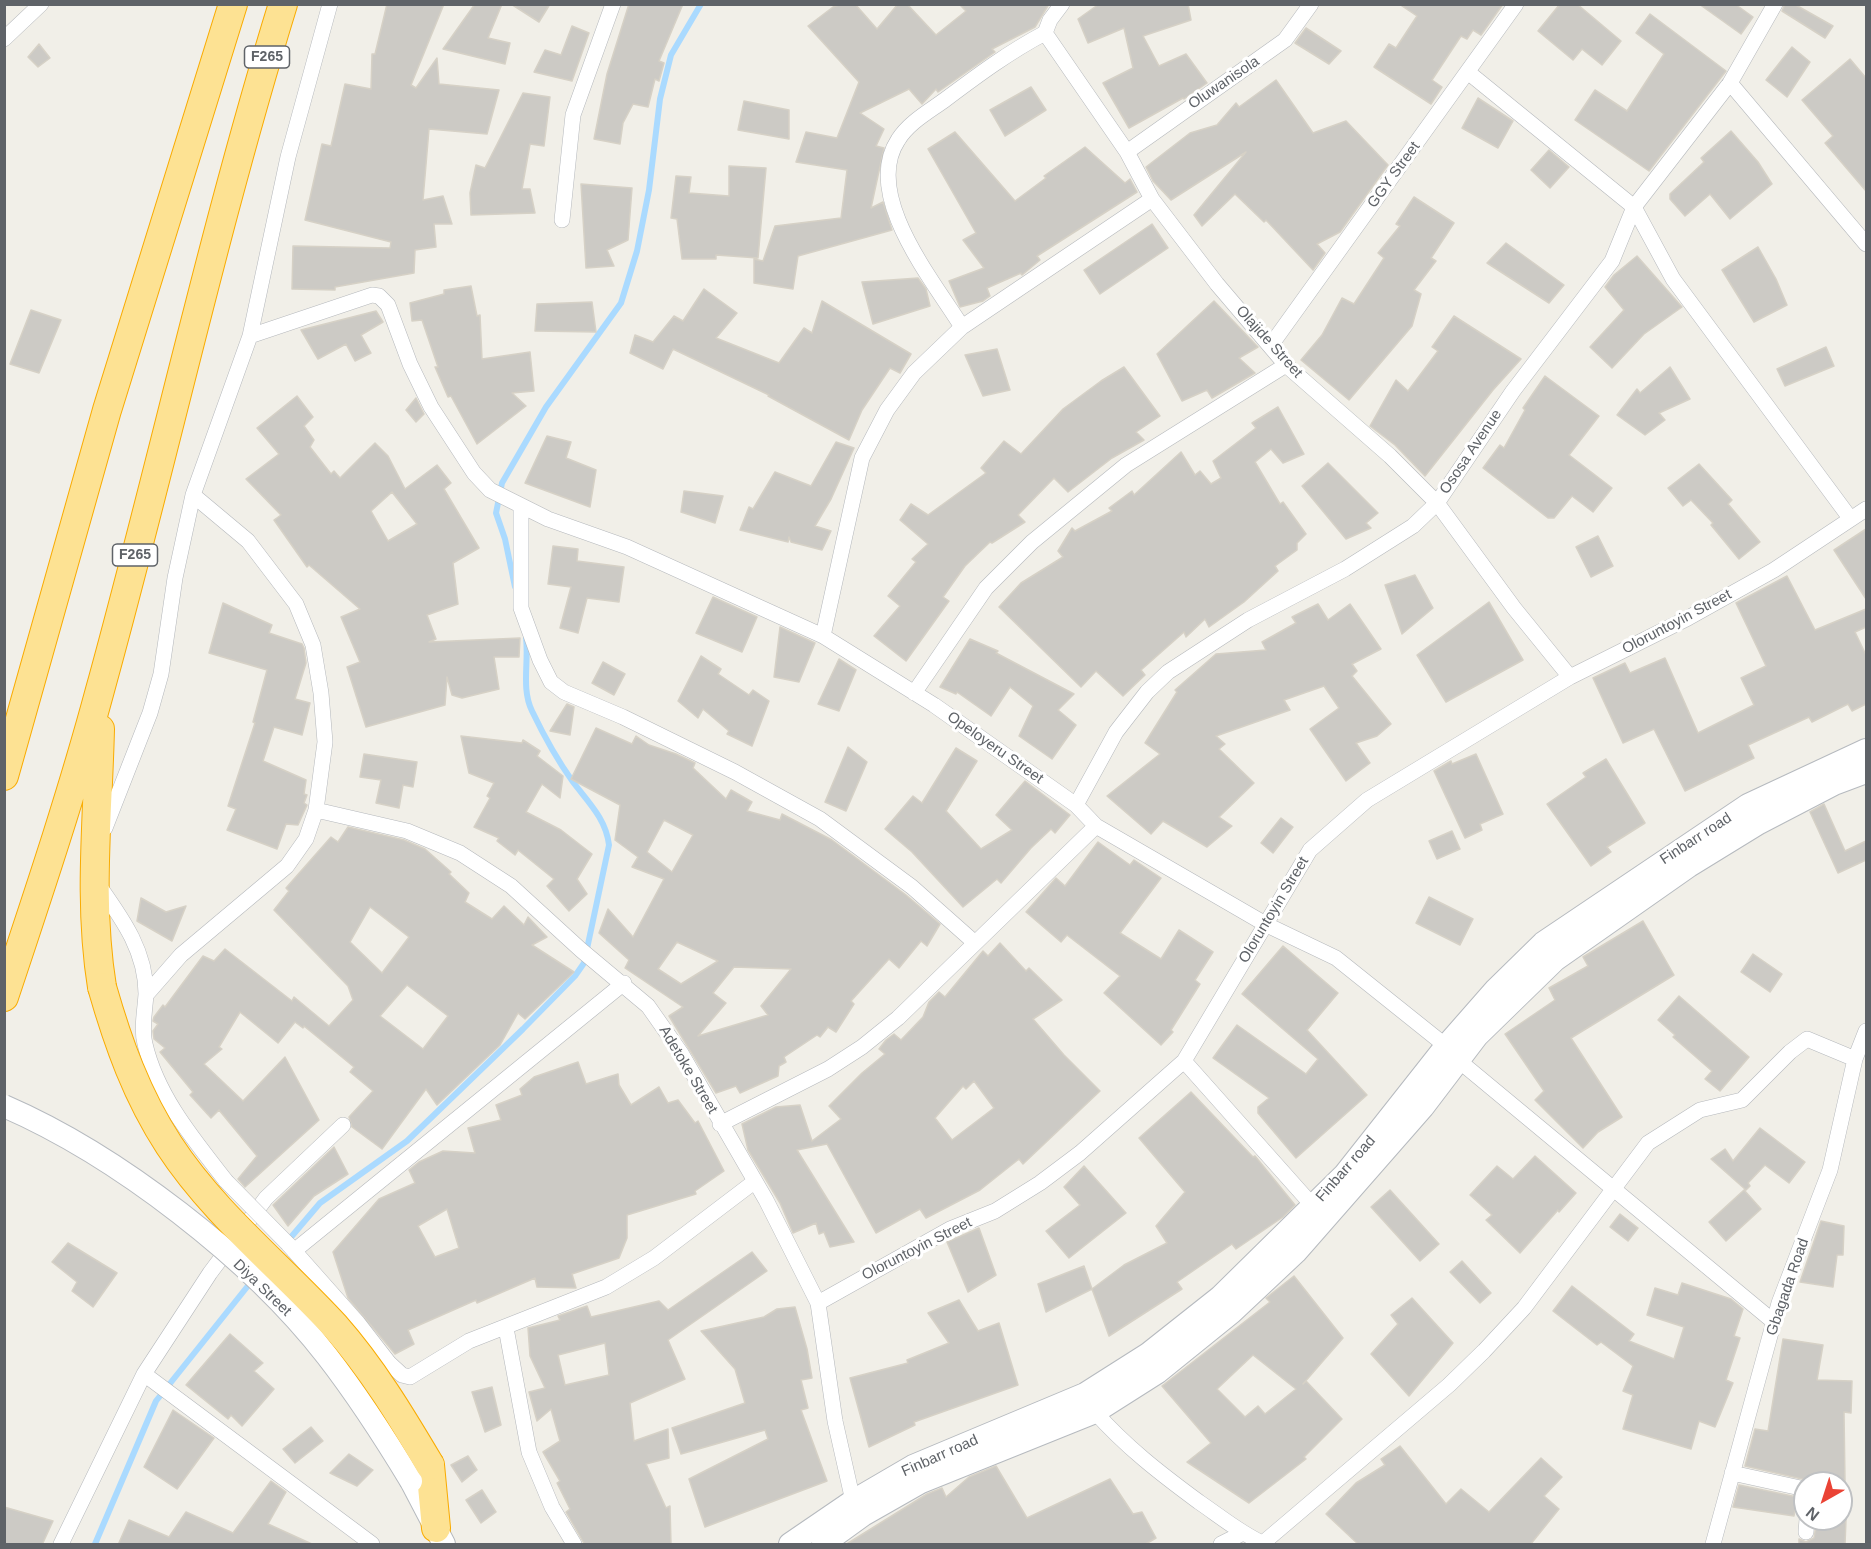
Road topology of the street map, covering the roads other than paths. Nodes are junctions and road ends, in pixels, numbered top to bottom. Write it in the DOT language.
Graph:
graph roads {
  1 [pos="41,4"];
  2 [pos="233,4"];
  3 [pos="283,4"];
  4 [pos="330,4"];
  5 [pos="613,4"];
  6 [pos="1062,4"];
  7 [pos="1311,4"];
  8 [pos="1516,4"];
  9 [pos="1775,4"];
  10 [pos="1045,33"];
  11 [pos="4,39"];
  12 [pos="1469,72"];
  13 [pos="1730,83"];
  14 [pos="1127,152"];
  15 [pos="1152,199"];
  16 [pos="1634,207"];
  17 [pos="562,220"];
  18 [pos="1866,244"];
  19 [pos="962,327"];
  20 [pos="250,336"];
  21 [pos="1271,345"];
  22 [pos="1286,365"];
  23 [pos="193,495"];
  24 [pos="1437,502"];
  25 [pos="516,505"];
  26 [pos="1866,509"];
  27 [pos="1850,519"];
  28 [pos="823,636"];
  29 [pos="1570,677"];
  30 [pos="100,689"];
  31 [pos="914,693"];
  32 [pos="1866,750"];
  33 [pos="1866,772"];
  34 [pos="4,776"];
  35 [pos="1076,805"];
  36 [pos="316,810"];
  37 [pos="1096,826"];
  38 [pos="94,870"];
  39 [pos="1267,925"];
  40 [pos="974,942"];
  41 [pos="1549,951"];
  42 [pos="624,983"];
  43 [pos="146,995"];
  44 [pos="4,997"];
  45 [pos="1866,1031"];
  46 [pos="1452,1053"];
  47 [pos="1855,1059"];
  48 [pos="1184,1061"];
  49 [pos="4,1106"];
  50 [pos="720,1124"];
  51 [pos="343,1125"];
  52 [pos="754,1182"];
  53 [pos="1613,1188"];
  54 [pos="1313,1206"];
  55 [pos="291,1248"];
  56 [pos="818,1303"];
  57 [pos="1774,1322"];
  58 [pos="506,1328"];
  59 [pos="144,1374"];
  60 [pos="1095,1412"];
  61 [pos="420,1473"];
  62 [pos="1732,1473"];
  63 [pos="1793,1486"];
  64 [pos="853,1501"];
  65 [pos="1241,1533"];
  66 [pos="440,1536"];
  67 [pos="1264,1544"];
  68 [pos="61,1545"];
  69 [pos="372,1545"];
  70 [pos="574,1545"];
  71 [pos="790,1545"];
  72 [pos="823,1545"];
  73 [pos="1221,1545"];
  74 [pos="1713,1545"];
  1 -- 11 [label="street"];
  2 -- 34 [label="highway"];
  3 -- 30 [label="highway, F265"];
  4 -- 20 [label="street"];
  5 -- 17 [label="street"];
  6 -- 10 [label="street"];
  7 -- 14 [label="street, Oluwanisola"];
  8 -- 12 [label="street, GGY Street"];
  9 -- 13 [label="street, Ososa Avenue"];
  10 -- 14 [label="street, Olajide Street"];
  10 -- 19 [label="street"];
  12 -- 16 [label="street"];
  12 -- 21 [label="street, GGY Street"];
  13 -- 16 [label="street, Ososa Avenue"];
  13 -- 18 [label="street"];
  14 -- 15 [label="street, Olajide Street"];
  15 -- 19 [label="street"];
  15 -- 21 [label="street, Olajide Street"];
  16 -- 24 [label="street, Ososa Avenue"];
  16 -- 27 [label="street"];
  19 -- 28 [label="street"];
  20 -- 23 [label="street"];
  20 -- 25 [label="street, Opeloyeru Street"];
  21 -- 22 [label="street, Olajide Street"];
  22 -- 24 [label="street, Olajide Street"];
  22 -- 31 [label="street"];
  23 -- 36 [label="street"];
  23 -- 38 [label="street"];
  24 -- 29 [label="street, Olajide Street"];
  24 -- 35 [label="street, Ososa Avenue"];
  25 -- 28 [label="street, Opeloyeru Street"];
  25 -- 40 [label="street"];
  26 -- 27 [label="street, Oloruntoyin Street"];
  27 -- 29 [label="street, Oloruntoyin Street"];
  28 -- 31 [label="street, Opeloyeru Street"];
  29 -- 39 [label="street, Oloruntoyin Street"];
  30 -- 38 [label="highway"];
  30 -- 44 [label="highway, F265"];
  31 -- 35 [label="street, Opeloyeru Street"];
  32 -- 41 [label="main road, Finbarr road"];
  33 -- 41 [label="main road, Finbarr road"];
  35 -- 37 [label="street, Opeloyeru Street"];
  36 -- 42 [label="street, Adetoke Street"];
  36 -- 43 [label="street"];
  37 -- 39 [label="street, Opeloyeru Street"];
  37 -- 40 [label="street"];
  38 -- 43 [label="street"];
  38 -- 61 [label="highway, bridge"];
  39 -- 46 [label="street, Opeloyeru Street"];
  39 -- 48 [label="street, Oloruntoyin Street"];
  40 -- 50 [label="street"];
  41 -- 46 [label="main road, Finbarr road"];
  42 -- 50 [label="street, Adetoke Street"];
  42 -- 55 [label="street"];
  43 -- 55 [label="street, bridge"];
  45 -- 47 [label="street, Gbagada Road"];
  46 -- 53 [label="street, Opeloyeru Street"];
  46 -- 54 [label="main road, Finbarr road"];
  46 -- 60 [label="main road, Finbarr road"];
  47 -- 53 [label="street"];
  47 -- 57 [label="street, Gbagada Road"];
  48 -- 54 [label="street"];
  48 -- 56 [label="street, Oloruntoyin Street"];
  49 -- 61 [label="main road, Diya Street, bridge"];
  50 -- 52 [label="street, Adetoke Street"];
  51 -- 59 [label="street"];
  52 -- 56 [label="street, Adetoke Street"];
  52 -- 58 [label="street"];
  53 -- 57 [label="street, Opeloyeru Street"];
  53 -- 67 [label="street"];
  54 -- 64 [label="main road, Finbarr road"];
  55 -- 58 [label="street"];
  56 -- 64 [label="street, Adetoke Street"];
  57 -- 62 [label="street, Gbagada Road"];
  58 -- 70 [label="street"];
  59 -- 68 [label="street"];
  59 -- 69 [label="street"];
  60 -- 65 [label="street"];
  60 -- 72 [label="main road, Finbarr road"];
  61 -- 66 [label="highway"];
  62 -- 63 [label="street"];
  62 -- 74 [label="street, Gbagada Road"];
  64 -- 71 [label="main road, Finbarr road"];
  65 -- 67 [label="street"];
  65 -- 73 [label="street"];
}
